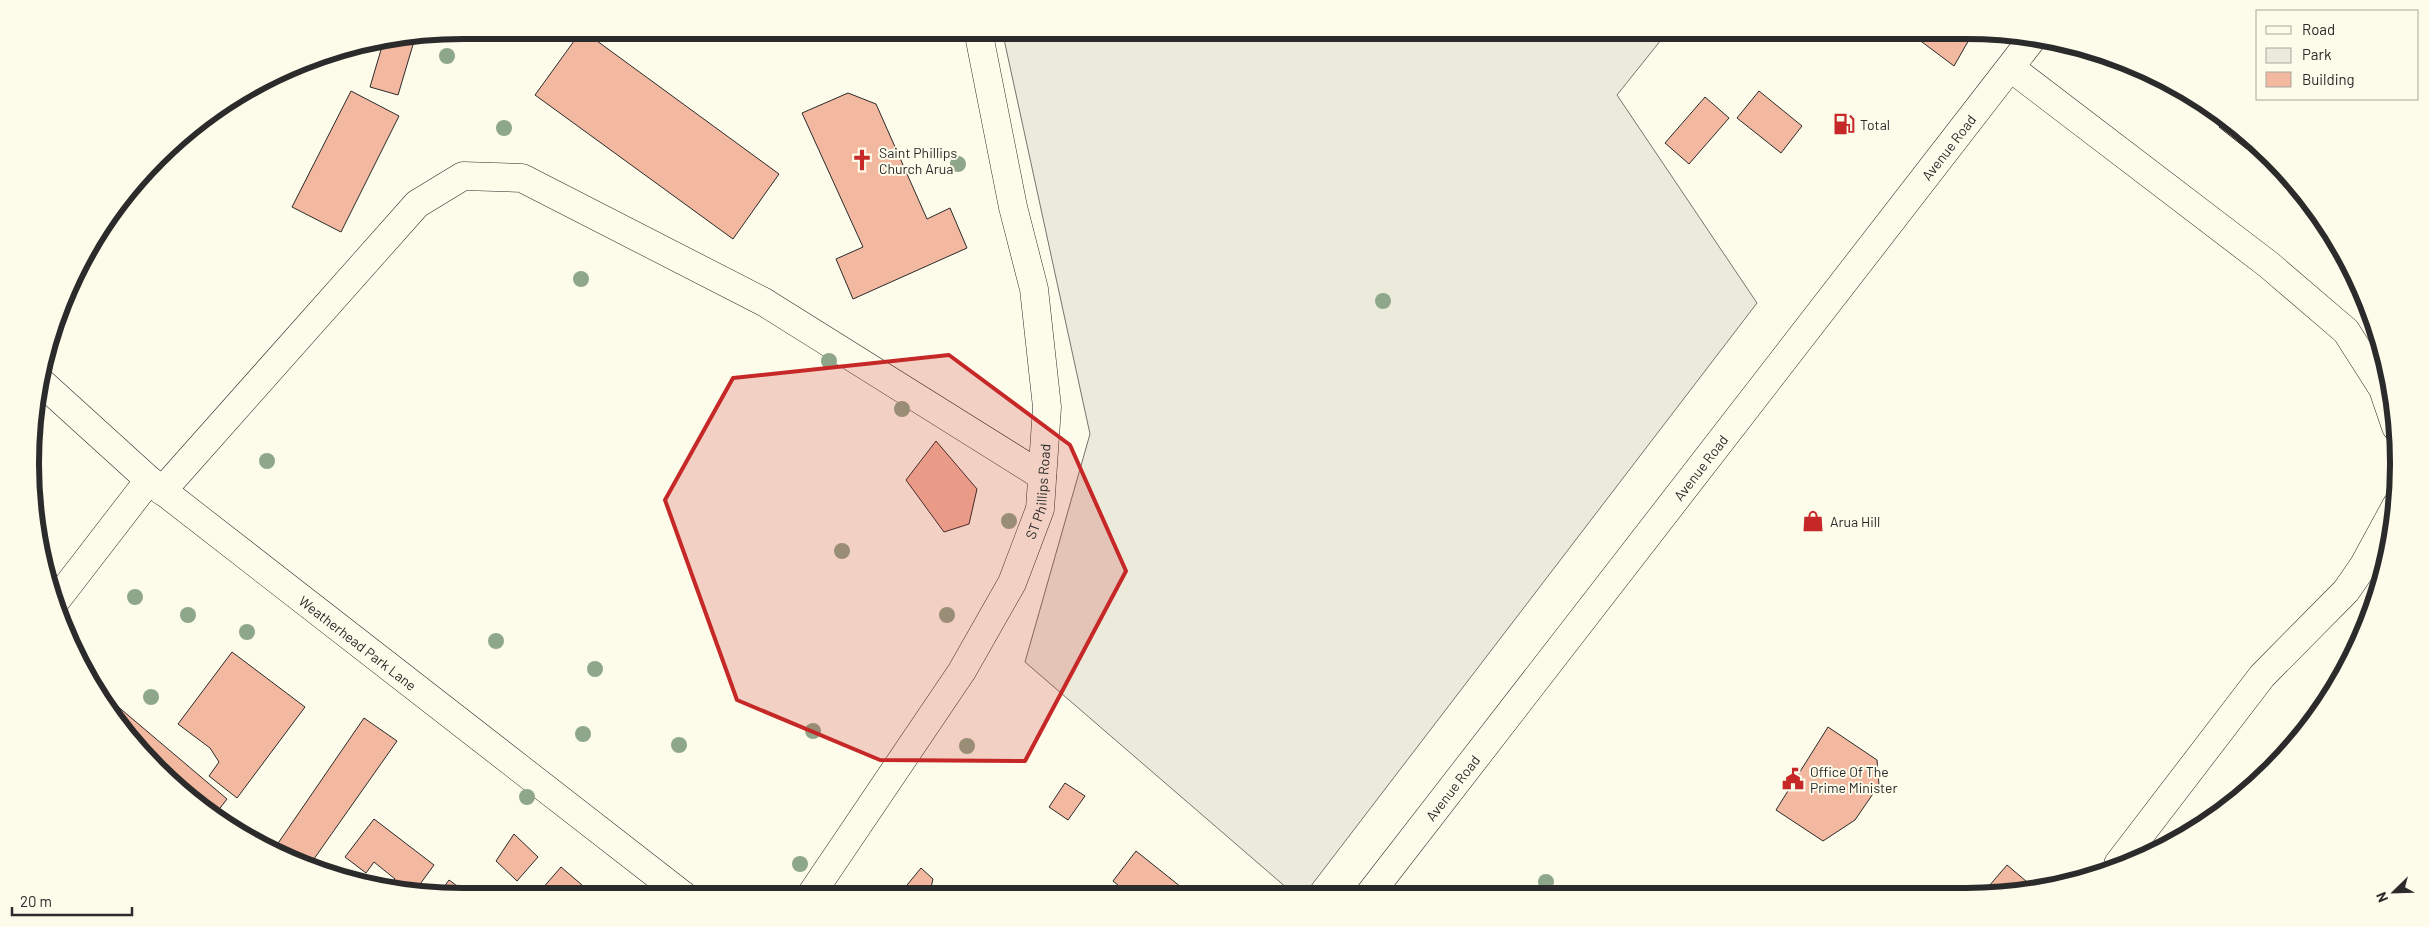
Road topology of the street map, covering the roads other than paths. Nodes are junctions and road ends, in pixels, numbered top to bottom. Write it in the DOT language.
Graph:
graph roads {
  1 [pos="980,39"];
  2 [pos="2029,43"];
  3 [pos="2011,68"];
  4 [pos="46,386"];
  5 [pos="2384,392"];
  6 [pos="1042,476"];
  7 [pos="155,485"];
  8 [pos="2386,524"];
  9 [pos="60,595"];
  10 [pos="2123,858"];
  11 [pos="674,888"];
  12 [pos="815,888"];
  13 [pos="1374,888"];
  1 -- 6 [label="main road, ST Phillips Road"];
  2 -- 3 [label="main road, Avenue Road"];
  3 -- 5 [label="main road"];
  3 -- 13 [label="main road, Avenue Road"];
  4 -- 7 [label="main road, Weatherhead Park Lane"];
  6 -- 7 [label="main road"];
  6 -- 12 [label="main road, ST Phillips Road"];
  7 -- 9 [label="main road"];
  7 -- 11 [label="main road, Weatherhead Park Lane"];
  8 -- 10 [label="main road"];
}
